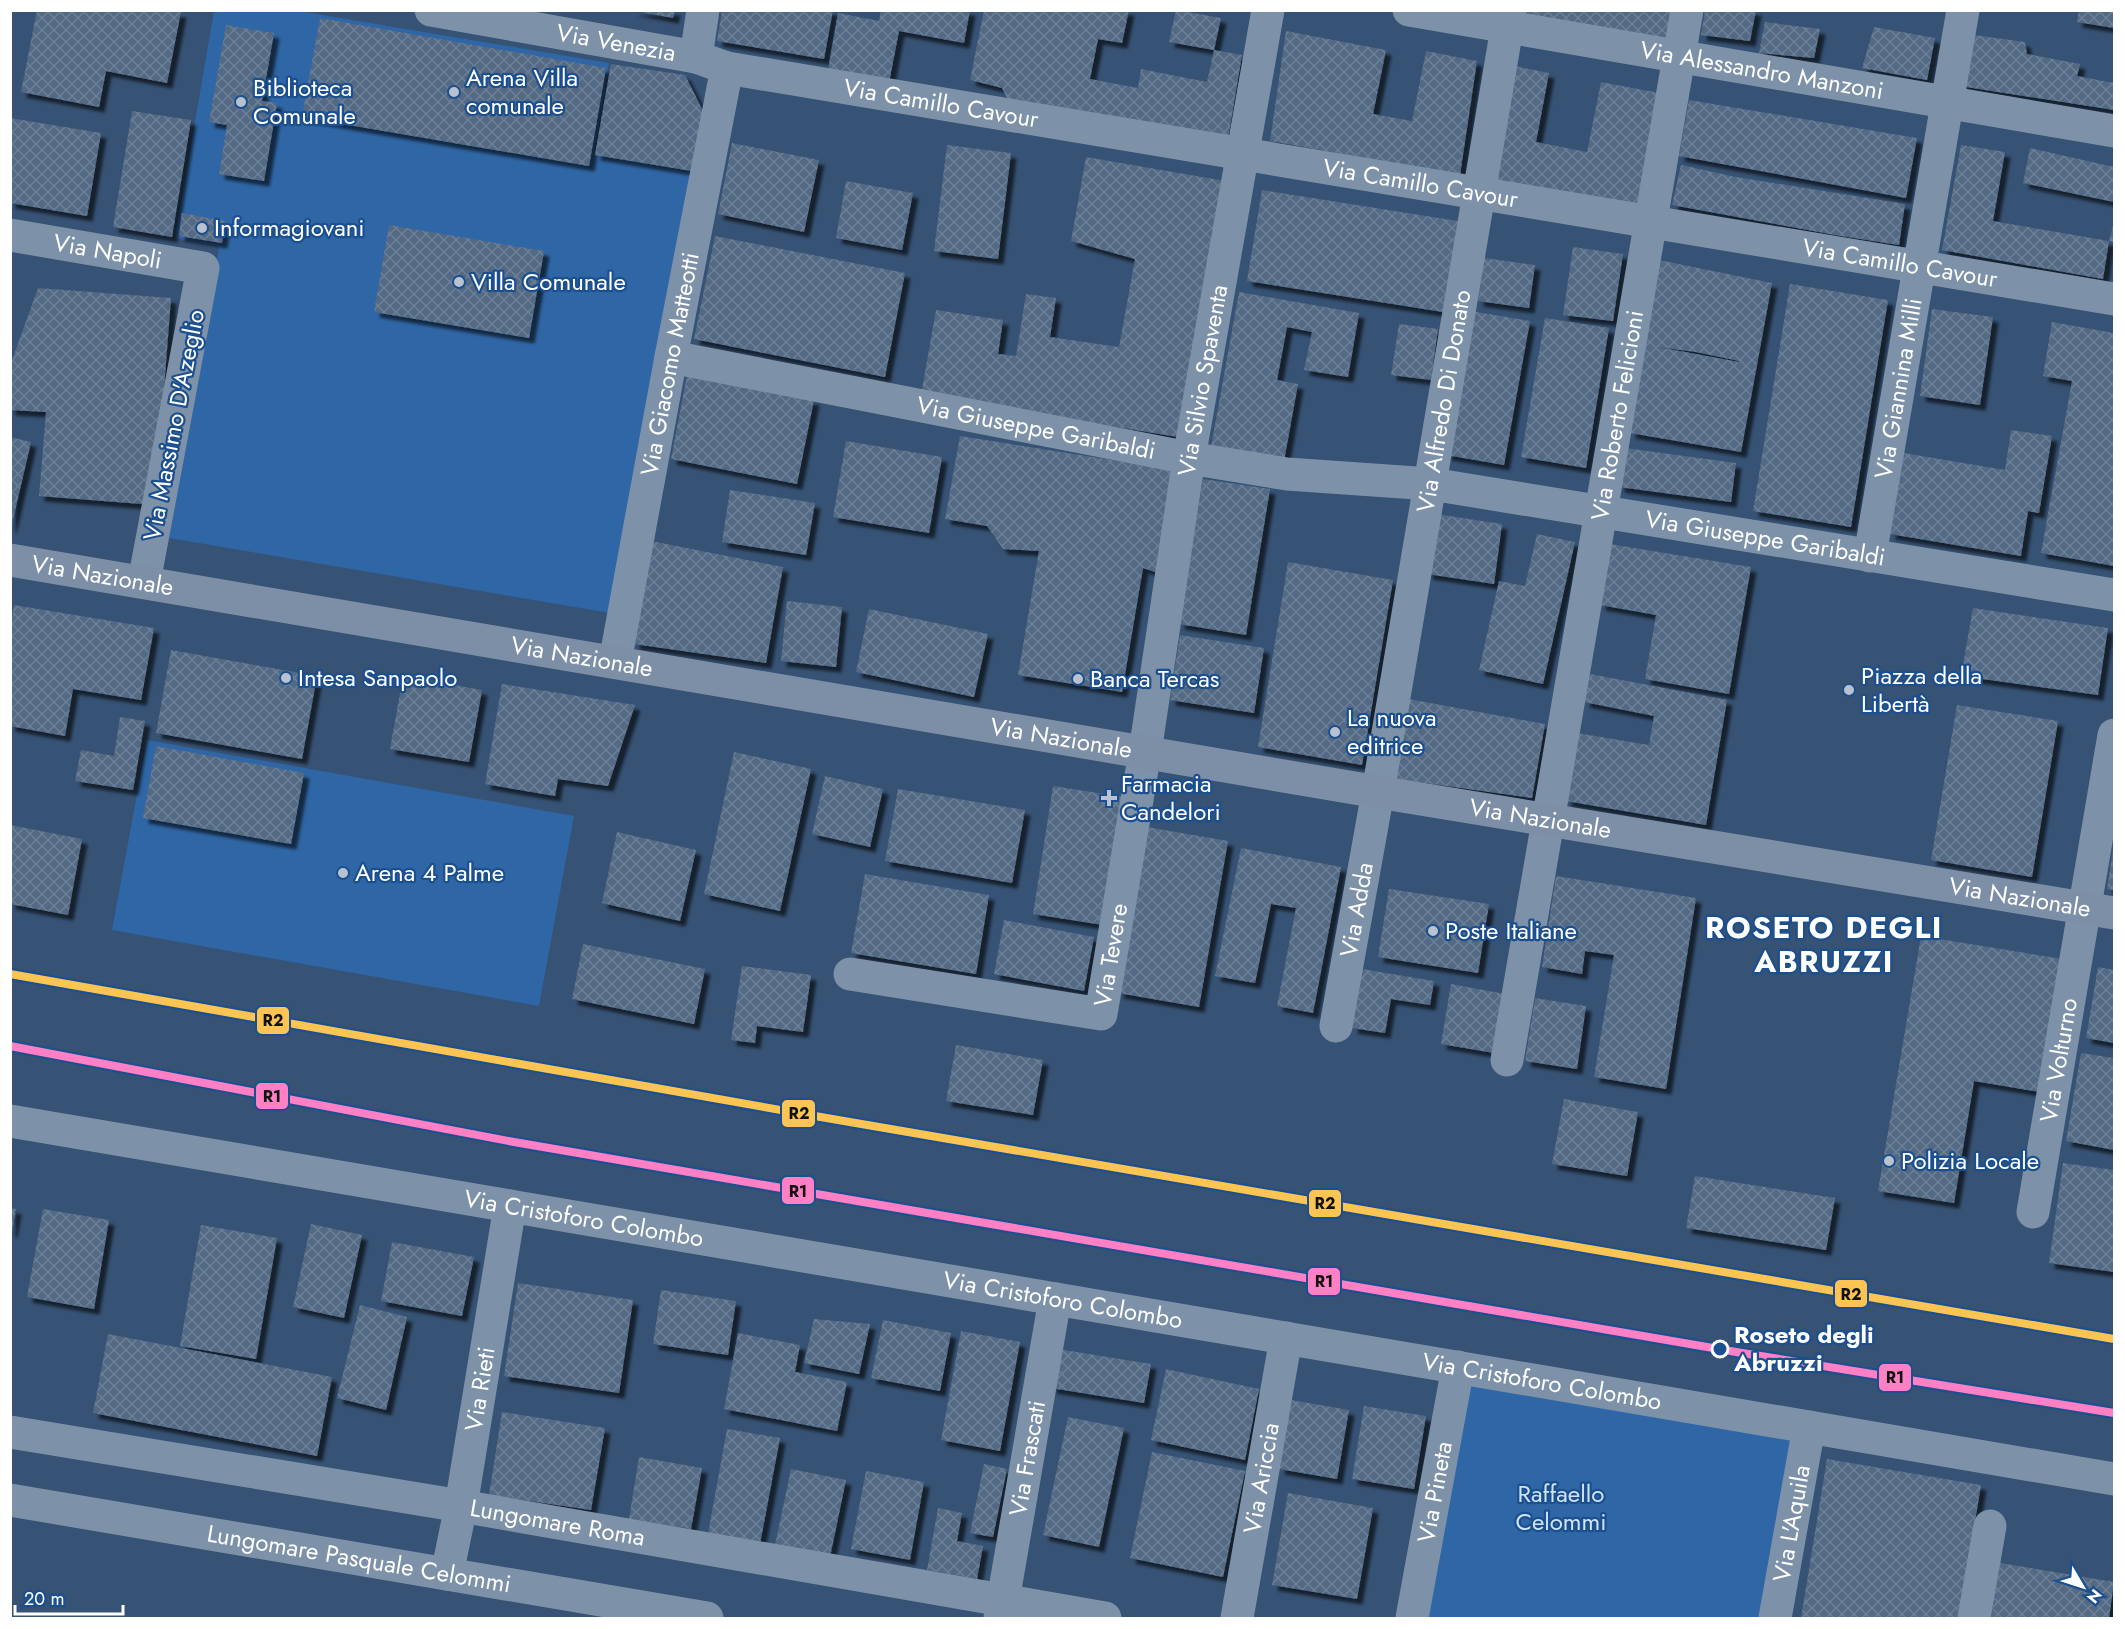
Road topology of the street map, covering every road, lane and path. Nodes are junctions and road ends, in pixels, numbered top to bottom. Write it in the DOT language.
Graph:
graph roads {
  1 [pos="431,10"];
  2 [pos="703,10"];
  3 [pos="1268,10"];
  4 [pos="1409,10"];
  5 [pos="1687,10"];
  6 [pos="1963,10"];
  7 [pos="1509,19"];
  8 [pos="696,57"];
  9 [pos="1679,57"];
  10 [pos="727,68"];
  11 [pos="1947,102"];
  12 [pos="2115,131"];
  13 [pos="1244,154"];
  14 [pos="1480,194"];
  15 [pos="1651,222"];
  16 [pos="10,235"];
  17 [pos="1919,267"];
  18 [pos="203,268"];
  19 [pos="2115,299"];
  20 [pos="670,357"];
  21 [pos="1189,458"];
  22 [pos="1431,484"];
  23 [pos="1602,511"];
  24 [pos="1870,556"];
  25 [pos="10,560"];
  26 [pos="144,582"];
  27 [pos="2115,595"];
  28 [pos="615,662"];
  29 [pos="2115,735"];
  30 [pos="1145,752"];
  31 [pos="1378,792"];
  32 [pos="1549,820"];
  33 [pos="2099,910"];
  34 [pos="849,974"];
  35 [pos="1336,1026"];
  36 [pos="1507,1060"];
  37 [pos="10,1121"];
  38 [pos="510,1206"];
  39 [pos="2033,1212"];
  40 [pos="1055,1299"];
  41 [pos="1286,1338"];
  42 [pos="1458,1367"];
  43 [pos="1809,1427"];
  44 [pos="10,1432"];
  45 [pos="2115,1479"];
  46 [pos="10,1500"];
  47 [pos="461,1506"];
  48 [pos="1990,1526"];
  49 [pos="447,1574"];
  50 [pos="1002,1610"];
  51 [pos="707,1618"];
  52 [pos="1105,1618"];
  53 [pos="1237,1618"];
  54 [pos="1412,1618"];
  55 [pos="1775,1618"];
  56 [pos="1974,1618"];
  1 -- 8 [label="street, Via Venezia"];
  2 -- 8 [label="street"];
  3 -- 13 [label="street, Via Silvio Spaventa"];
  4 -- 7 [label="street, Via Alessandro Manzoni"];
  5 -- 9 [label="street, Via Roberto Felicioni"];
  6 -- 11 [label="street, Via Giannina Milli"];
  7 -- 9 [label="street, Via Alessandro Manzoni"];
  7 -- 14 [label="street, Via Alfredo Di Donato"];
  8 -- 10 [label="street, Via Venezia"];
  9 -- 11 [label="street, Via Alessandro Manzoni"];
  9 -- 15 [label="street, Via Roberto Felicioni"];
  10 -- 13 [label="street, Via Camillo Cavour"];
  10 -- 20 [label="street, Via Giacomo Matteotti"];
  11 -- 12 [label="street, Via Alessandro Manzoni"];
  11 -- 17 [label="street, Via Giannina Milli"];
  13 -- 14 [label="street, Via Camillo Cavour"];
  13 -- 21 [label="street, Via Silvio Spaventa"];
  14 -- 15 [label="street, Via Camillo Cavour"];
  14 -- 22 [label="street, Via Alfredo Di Donato"];
  15 -- 17 [label="street, Via Camillo Cavour"];
  15 -- 23 [label="street, Via Roberto Felicioni"];
  16 -- 18 [label="street, Via Napoli"];
  17 -- 19 [label="street, Via Camillo Cavour"];
  17 -- 24 [label="street, Via Giannina Milli"];
  18 -- 26 [label="street, Via Massimo D'Azeglio"];
  20 -- 21 [label="street, Via Giuseppe Garibaldi"];
  20 -- 28 [label="street, Via Giacomo Matteotti"];
  21 -- 22 [label="street, Via Giuseppe Garibaldi"];
  21 -- 30 [label="street, Via Silvio Spaventa"];
  22 -- 23 [label="street, Via Giuseppe Garibaldi"];
  22 -- 31 [label="street, Via Alfredo Di Donato"];
  23 -- 24 [label="street, Via Giuseppe Garibaldi"];
  23 -- 32 [label="street, Via Roberto Felicioni"];
  24 -- 27 [label="street, Via Giuseppe Garibaldi"];
  25 -- 26 [label="main road, Via Nazionale"];
  26 -- 28 [label="main road, Via Nazionale"];
  28 -- 30 [label="main road, Via Nazionale"];
  29 -- 33 [label="street, Via Volturno"];
  30 -- 31 [label="main road, Via Nazionale"];
  30 -- 34 [label="street, Via Tevere"];
  31 -- 32 [label="main road, Via Nazionale"];
  31 -- 35 [label="street, Via Adda"];
  32 -- 33 [label="main road, Via Nazionale"];
  32 -- 36 [label="street, Via Roberto Felicioni"];
  33 -- 39 [label="street, Via Volturno"];
  37 -- 38 [label="street, Via Cristoforo Colombo"];
  38 -- 40 [label="street, Via Cristoforo Colombo"];
  38 -- 47 [label="street, Via Rieti"];
  40 -- 41 [label="street, Via Cristoforo Colombo"];
  40 -- 50 [label="street, Via Frascati"];
  41 -- 42 [label="street, Via Cristoforo Colombo"];
  41 -- 53 [label="street, Via Ariccia"];
  42 -- 43 [label="street, Via Cristoforo Colombo"];
  42 -- 54 [label="street, Via Pineta"];
  43 -- 45 [label="street, Via Cristoforo Colombo"];
  43 -- 55 [label="street, Via L'Aquila"];
  44 -- 47 [label="street, Lungomare Roma"];
  46 -- 49 [label="street, Lungomare Pasquale Celommi"];
  47 -- 49 [label="street, Via Rieti"];
  47 -- 50 [label="street, Lungomare Roma"];
  48 -- 56 [label="street"];
  49 -- 51 [label="street, Lungomare Pasquale Celommi"];
  50 -- 52 [label="street, Lungomare Roma"];
}
